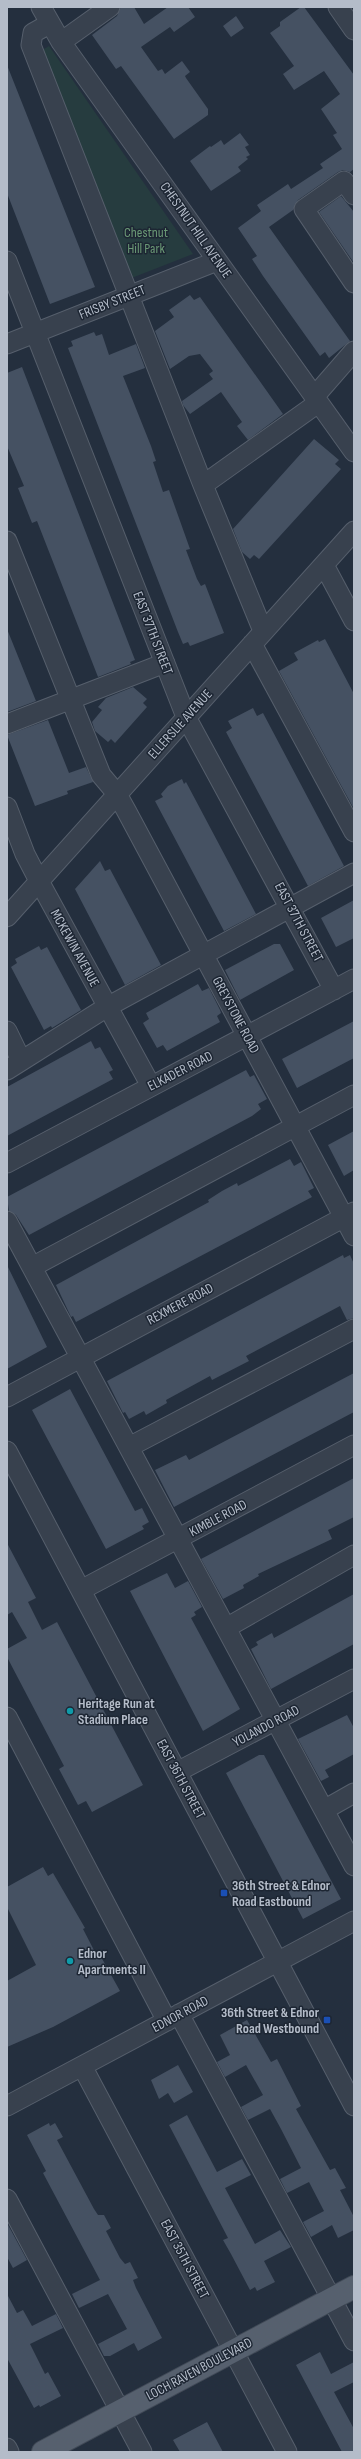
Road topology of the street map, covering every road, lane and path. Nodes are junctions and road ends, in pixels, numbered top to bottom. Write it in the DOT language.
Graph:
graph roads {
  1 [pos="41,7"];
  2 [pos="110,7"];
  3 [pos="338,7"];
  4 [pos="49,24"];
  5 [pos="354,30"];
  6 [pos="61,42"];
  7 [pos="349,188"];
  8 [pos="7,261"];
  9 [pos="217,261"];
  10 [pos="354,283"];
  11 [pos="128,296"];
  12 [pos="35,333"];
  13 [pos="7,344"];
  14 [pos="354,351"];
  15 [pos="316,400"];
  16 [pos="354,452"];
  17 [pos="203,485"];
  18 [pos="354,532"];
  19 [pos="7,541"];
  20 [pos="324,565"];
  21 [pos="354,621"];
  22 [pos="258,638"];
  23 [pos="165,664"];
  24 [pos="69,700"];
  25 [pos="186,717"];
  26 [pos="7,724"];
  27 [pos="117,794"];
  28 [pos="7,807"];
  29 [pos="354,832"];
  30 [pos="354,873"];
  31 [pos="39,881"];
  32 [pos="291,906"];
  33 [pos="7,917"];
  34 [pos="203,954"];
  35 [pos="354,979"];
  36 [pos="334,990"];
  37 [pos="107,1007"];
  38 [pos="7,1031"];
  39 [pos="247,1036"];
  40 [pos="14,1065"];
  41 [pos="151,1086"];
  42 [pos="354,1095"];
  43 [pos="295,1126"];
  44 [pos="7,1163"];
  45 [pos="349,1215"];
  46 [pos="7,1221"];
  47 [pos="354,1236"];
  48 [pos="32,1267"];
  49 [pos="354,1329"];
  50 [pos="80,1358"];
  51 [pos="7,1397"];
  52 [pos="354,1445"];
  53 [pos="128,1447"];
  54 [pos="7,1451"];
  55 [pos="178,1539"];
  56 [pos="354,1555"];
  57 [pos="81,1590"];
  58 [pos="226,1628"];
  59 [pos="354,1679"];
  60 [pos="7,1717"];
  61 [pos="276,1721"];
  62 [pos="177,1772"];
  63 [pos="354,1794"];
  64 [pos="324,1810"];
  65 [pos="354,1866"];
  66 [pos="354,1921"];
  67 [pos="277,1962"];
  68 [pos="173,2017"];
  69 [pos="82,2066"];
  70 [pos="7,2106"];
  71 [pos="354,2106"];
  72 [pos="7,2199"];
  73 [pos="354,2287"];
  74 [pos="332,2299"];
  75 [pos="354,2341"];
  76 [pos="234,2351"];
  77 [pos="120,2411"];
  78 [pos="7,2448"];
  79 [pos="9,2452"];
  80 [pos="43,2452"];
  81 [pos="142,2452"];
  82 [pos="287,2452"];
  1 -- 4 [label="street, CHESTNUT HILL AVENUE"];
  2 -- 6 [label="street"];
  3 -- 5 [label="street"];
  4 -- 6 [label="street, CHESTNUT HILL AVENUE"];
  4 -- 11 [label="street"];
  6 -- 9 [label="street, CHESTNUT HILL AVENUE"];
  7 -- 10 [label="street"];
  8 -- 12 [label="street, EAST 37TH STREET"];
  9 -- 11 [label="street, FRISBY STREET"];
  9 -- 15 [label="street, CHESTNUT HILL AVENUE"];
  11 -- 12 [label="street, FRISBY STREET"];
  11 -- 17 [label="street"];
  12 -- 13 [label="street, FRISBY STREET"];
  12 -- 23 [label="street, EAST 37TH STREET"];
  14 -- 15 [label="street"];
  15 -- 16 [label="street, CHESTNUT HILL AVENUE"];
  15 -- 17 [label="street"];
  17 -- 22 [label="street"];
  18 -- 20 [label="street, ELLERSLIE AVENUE"];
  19 -- 24 [label="street, GREYSTONE ROAD"];
  20 -- 21 [label="street"];
  20 -- 22 [label="street, ELLERSLIE AVENUE"];
  22 -- 25 [label="street, ELLERSLIE AVENUE"];
  22 -- 29 [label="street"];
  23 -- 24 [label="street"];
  23 -- 25 [label="street, EAST 37TH STREET"];
  24 -- 26 [label="street"];
  24 -- 27 [label="street, GREYSTONE ROAD"];
  25 -- 27 [label="street, ELLERSLIE AVENUE"];
  25 -- 32 [label="street, EAST 37TH STREET"];
  27 -- 31 [label="street, ELLERSLIE AVENUE"];
  27 -- 34 [label="street, GREYSTONE ROAD"];
  28 -- 31 [label="street, MCKEWIN AVENUE"];
  30 -- 32 [label="street"];
  31 -- 33 [label="street, ELLERSLIE AVENUE"];
  31 -- 37 [label="street, MCKEWIN AVENUE"];
  32 -- 34 [label="street"];
  32 -- 36 [label="street, EAST 37TH STREET"];
  34 -- 37 [label="street"];
  34 -- 39 [label="street, GREYSTONE ROAD"];
  35 -- 36 [label="street, ELKADER ROAD"];
  36 -- 39 [label="street, ELKADER ROAD"];
  37 -- 40 [label="street"];
  37 -- 41 [label="street, MCKEWIN AVENUE"];
  38 -- 40 [label="street"];
  39 -- 41 [label="street, ELKADER ROAD"];
  39 -- 43 [label="street, GREYSTONE ROAD"];
  41 -- 44 [label="street, ELKADER ROAD"];
  42 -- 43 [label="street"];
  43 -- 45 [label="street, GREYSTONE ROAD"];
  43 -- 48 [label="street"];
  45 -- 47 [label="street, GREYSTONE ROAD"];
  45 -- 50 [label="street, REXMERE ROAD"];
  46 -- 48 [label="street"];
  48 -- 50 [label="street"];
  49 -- 53 [label="street"];
  50 -- 51 [label="street, REXMERE ROAD"];
  50 -- 53 [label="street"];
  52 -- 55 [label="street, KIMBLE ROAD"];
  53 -- 55 [label="street"];
  54 -- 57 [label="street, EAST 36TH STREET"];
  55 -- 57 [label="street, KIMBLE ROAD"];
  55 -- 58 [label="street"];
  56 -- 58 [label="street"];
  57 -- 62 [label="street, EAST 36TH STREET"];
  58 -- 61 [label="street"];
  59 -- 61 [label="street, YOLANDO ROAD"];
  60 -- 68 [label="street"];
  61 -- 62 [label="street, YOLANDO ROAD"];
  61 -- 64 [label="street"];
  62 -- 67 [label="street, EAST 36TH STREET"];
  63 -- 64 [label="street"];
  64 -- 65 [label="street"];
  66 -- 67 [label="street, EDNOR ROAD"];
  67 -- 68 [label="street, EDNOR ROAD"];
  67 -- 71 [label="street, EAST 36TH STREET"];
  68 -- 69 [label="street, EDNOR ROAD"];
  68 -- 74 [label="street"];
  69 -- 70 [label="street, EDNOR ROAD"];
  69 -- 76 [label="street, EAST 35TH STREET"];
  72 -- 77 [label="street"];
  73 -- 74 [label="main road, LOCH RAVEN BOULEVARD"];
  74 -- 75 [label="street"];
  74 -- 76 [label="main road, LOCH RAVEN BOULEVARD"];
  76 -- 77 [label="main road, LOCH RAVEN BOULEVARD"];
  76 -- 82 [label="street, EAST 35TH STREET"];
  77 -- 80 [label="main road, LOCH RAVEN BOULEVARD"];
  77 -- 81 [label="street"];
  78 -- 79 [label="street"];
}
